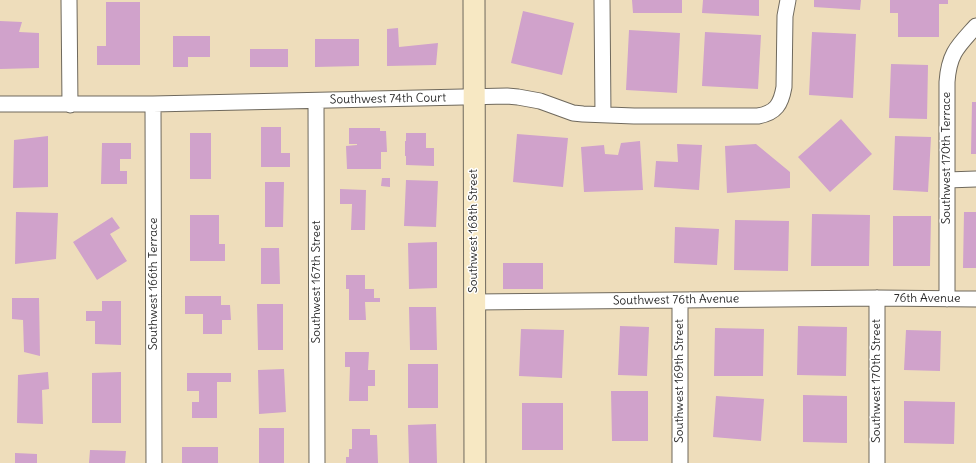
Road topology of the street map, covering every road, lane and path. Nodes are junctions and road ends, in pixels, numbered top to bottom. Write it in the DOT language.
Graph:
graph roads {
  1 [pos="69,0"];
  2 [pos="474,0"];
  3 [pos="602,0"];
  4 [pos="788,0"];
  5 [pos="976,26"];
  6 [pos="474,97"];
  7 [pos="316,101"];
  8 [pos="0,104"];
  9 [pos="153,104"];
  10 [pos="70,105"];
  11 [pos="603,115"];
  12 [pos="976,179"];
  13 [pos="947,180"];
  14 [pos="877,298"];
  15 [pos="947,299"];
  16 [pos="976,299"];
  17 [pos="680,300"];
  18 [pos="475,302"];
  19 [pos="154,463"];
  20 [pos="317,463"];
  21 [pos="475,463"];
  22 [pos="680,463"];
  23 [pos="877,463"];
  1 -- 10 [label="street"];
  2 -- 6 [label="street, Southwest 168th Street"];
  3 -- 11 [label="street"];
  4 -- 11 [label="street, Southwest 74th Court"];
  5 -- 13 [label="street, Southwest 170th Terrace"];
  6 -- 7 [label="street, Southwest 74th Court"];
  6 -- 11 [label="street, Southwest 74th Court"];
  6 -- 18 [label="street, Southwest 168th Street"];
  7 -- 9 [label="street, Southwest 74th Court"];
  7 -- 20 [label="street, Southwest 167th Street"];
  8 -- 10 [label="street, Southwest 74th Court"];
  9 -- 10 [label="street, Southwest 74th Court"];
  9 -- 19 [label="street, Southwest 166th Terrace"];
  12 -- 13 [label="street"];
  13 -- 15 [label="street, Southwest 170th Terrace"];
  14 -- 15 [label="street, 76th Avenue"];
  14 -- 17 [label="street, Southwest 76th Avenue"];
  14 -- 23 [label="street, Southwest 170th Street"];
  15 -- 16 [label="street, 76th Avenue"];
  17 -- 18 [label="street, Southwest 76th Avenue"];
  17 -- 22 [label="street, Southwest 169th Street"];
  18 -- 21 [label="street, Southwest 168th Street"];
}
